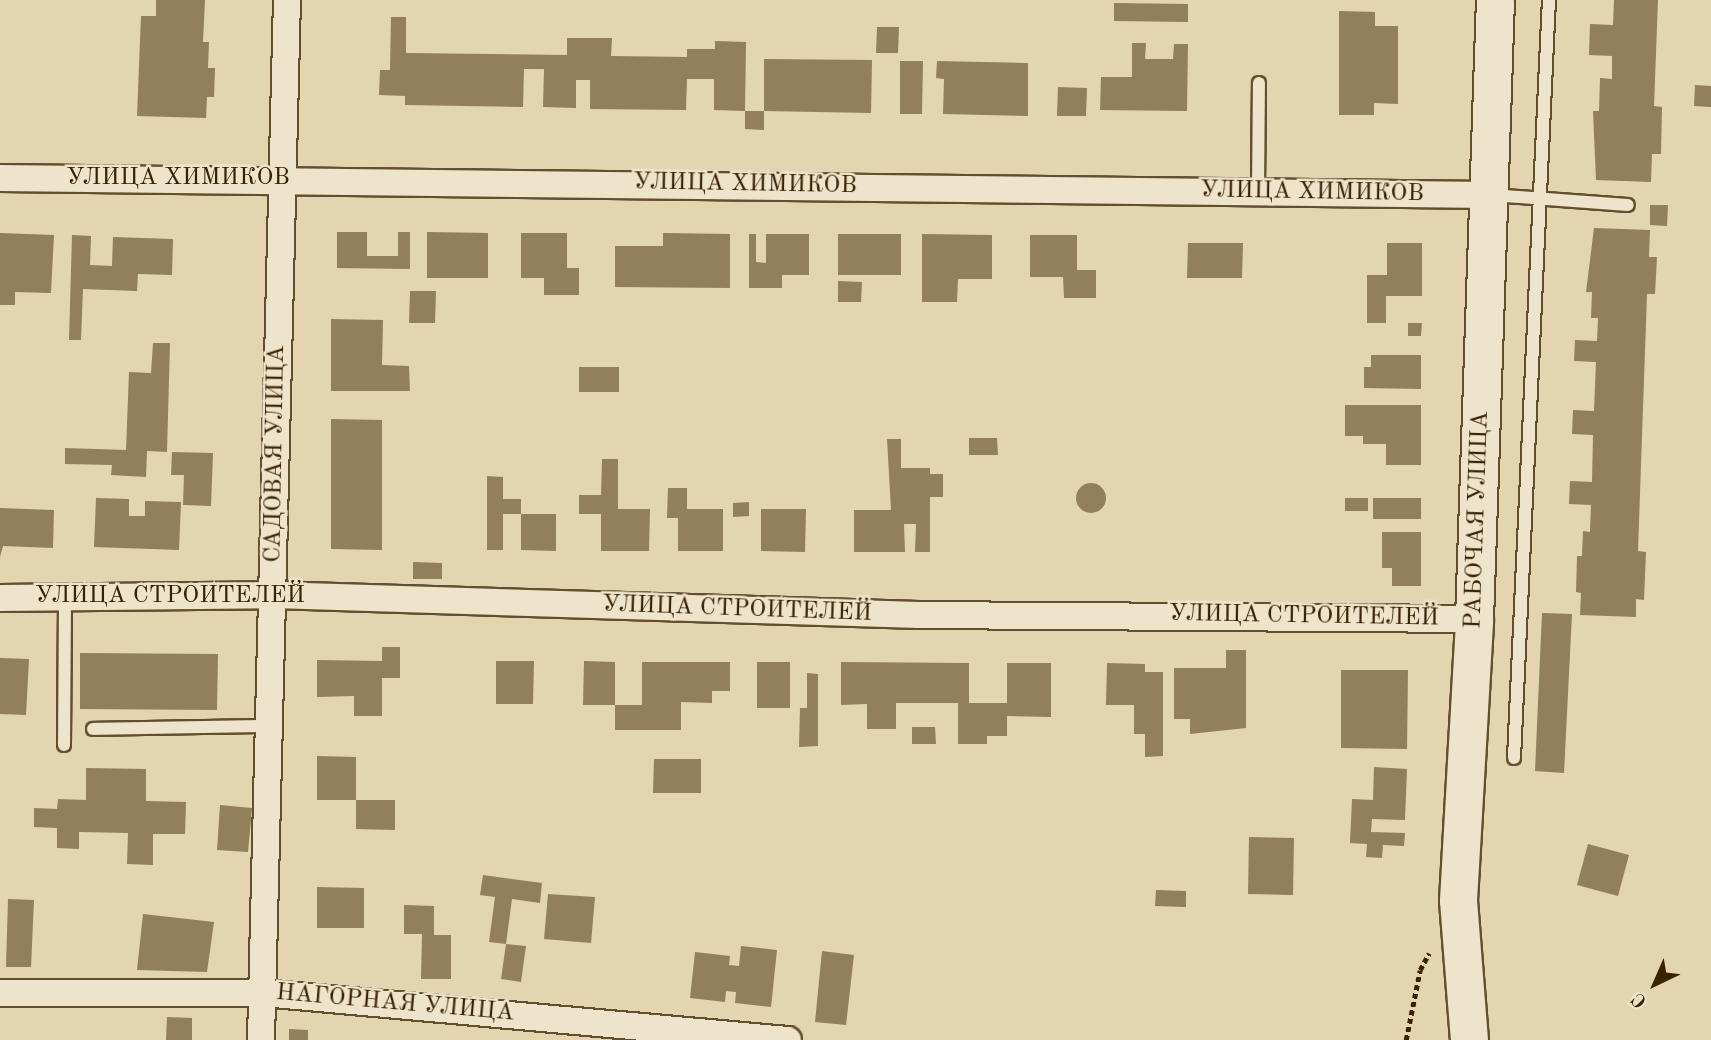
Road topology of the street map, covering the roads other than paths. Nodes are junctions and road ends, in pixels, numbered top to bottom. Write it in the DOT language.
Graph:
graph roads {
  1 [pos="288,0"];
  2 [pos="1495,0"];
  3 [pos="1549,0"];
  4 [pos="1259,83"];
  5 [pos="0,178"];
  6 [pos="283,180"];
  7 [pos="1258,191"];
  8 [pos="1490,195"];
  9 [pos="1543,197"];
  10 [pos="1628,205"];
  11 [pos="273,595"];
  12 [pos="65,597"];
  13 [pos="0,598"];
  14 [pos="1474,619"];
  15 [pos="270,726"];
  16 [pos="93,729"];
  17 [pos="64,745"];
  18 [pos="1514,758"];
  19 [pos="0,993"];
  20 [pos="263,993"];
  21 [pos="261,1040"];
  22 [pos="788,1040"];
  23 [pos="1469,1040"];
  1 -- 6 [label="street, САДОВАЯ УЛИЦА"];
  2 -- 8 [label="main road, РАБОЧАЯ УЛИЦА"];
  3 -- 9 [label="lane"];
  4 -- 7 [label="lane"];
  5 -- 6 [label="street, УЛИЦА ХИМИКОВ"];
  6 -- 7 [label="street, УЛИЦА ХИМИКОВ"];
  6 -- 11 [label="street, САДОВАЯ УЛИЦА"];
  7 -- 8 [label="street, УЛИЦА ХИМИКОВ"];
  8 -- 9 [label="lane"];
  8 -- 14 [label="main road, РАБОЧАЯ УЛИЦА"];
  9 -- 10 [label="lane"];
  9 -- 18 [label="lane"];
  11 -- 12 [label="street, УЛИЦА СТРОИТЕЛЕЙ"];
  11 -- 14 [label="street, УЛИЦА СТРОИТЕЛЕЙ"];
  11 -- 15 [label="street, САДОВАЯ УЛИЦА"];
  12 -- 13 [label="street, УЛИЦА СТРОИТЕЛЕЙ"];
  12 -- 17 [label="lane"];
  14 -- 23 [label="main road, РАБОЧАЯ УЛИЦА"];
  15 -- 16 [label="lane"];
  15 -- 20 [label="street, САДОВАЯ УЛИЦА"];
  19 -- 20 [label="street, НАГОРНАЯ УЛИЦА"];
  20 -- 21 [label="street, САДОВАЯ УЛИЦА"];
  20 -- 22 [label="street, НАГОРНАЯ УЛИЦА"];
}
